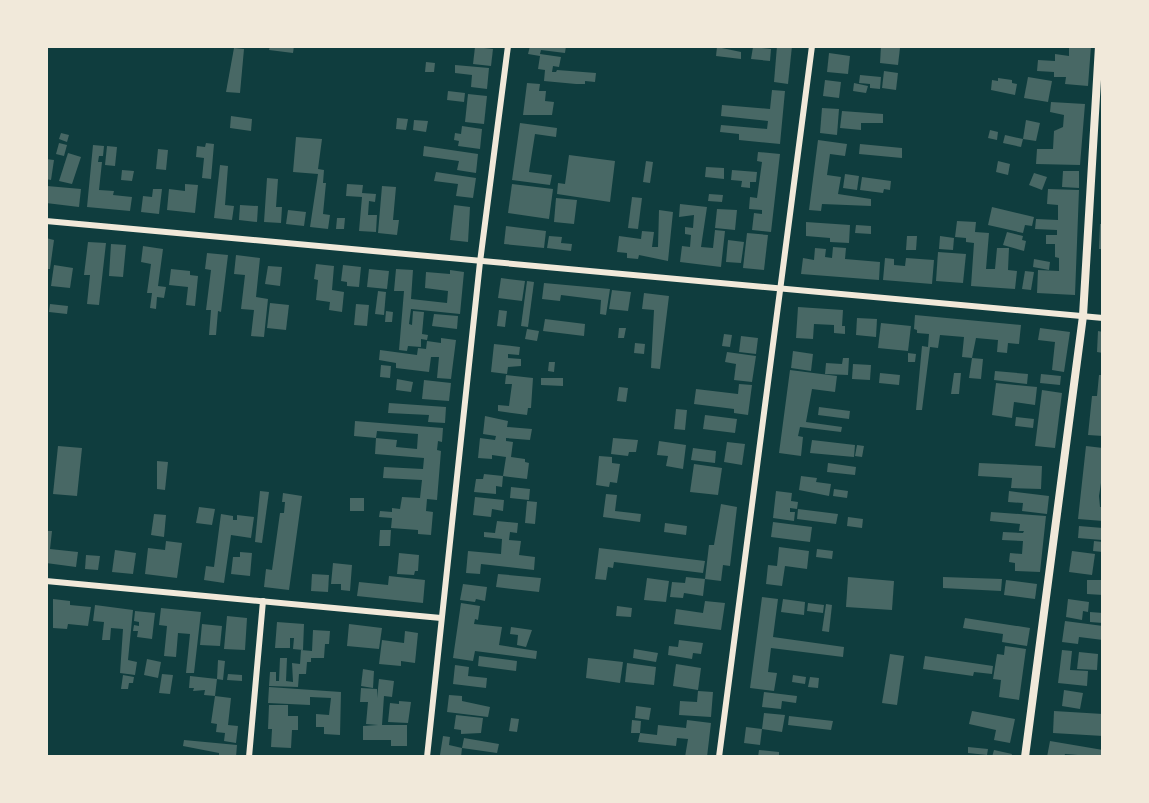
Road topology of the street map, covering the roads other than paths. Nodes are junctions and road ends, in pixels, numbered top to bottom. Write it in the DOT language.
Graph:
graph roads {
  1 [pos="508,46"];
  2 [pos="812,46"];
  3 [pos="1099,46"];
  4 [pos="46,221"];
  5 [pos="480,262"];
  6 [pos="780,290"];
  7 [pos="1083,316"];
  8 [pos="1103,318"];
  9 [pos="46,581"];
  10 [pos="263,601"];
  11 [pos="441,618"];
  12 [pos="249,757"];
  13 [pos="427,757"];
  14 [pos="719,757"];
  15 [pos="1025,757"];
  1 -- 5 [label="street"];
  2 -- 6 [label="street"];
  3 -- 7 [label="main road"];
  4 -- 5 [label="street"];
  5 -- 6 [label="street"];
  5 -- 11 [label="street"];
  6 -- 7 [label="street"];
  6 -- 14 [label="street"];
  7 -- 8 [label="street"];
  7 -- 15 [label="main road"];
  9 -- 10 [label="street"];
  10 -- 11 [label="street"];
  10 -- 12 [label="street"];
  11 -- 13 [label="street"];
}
